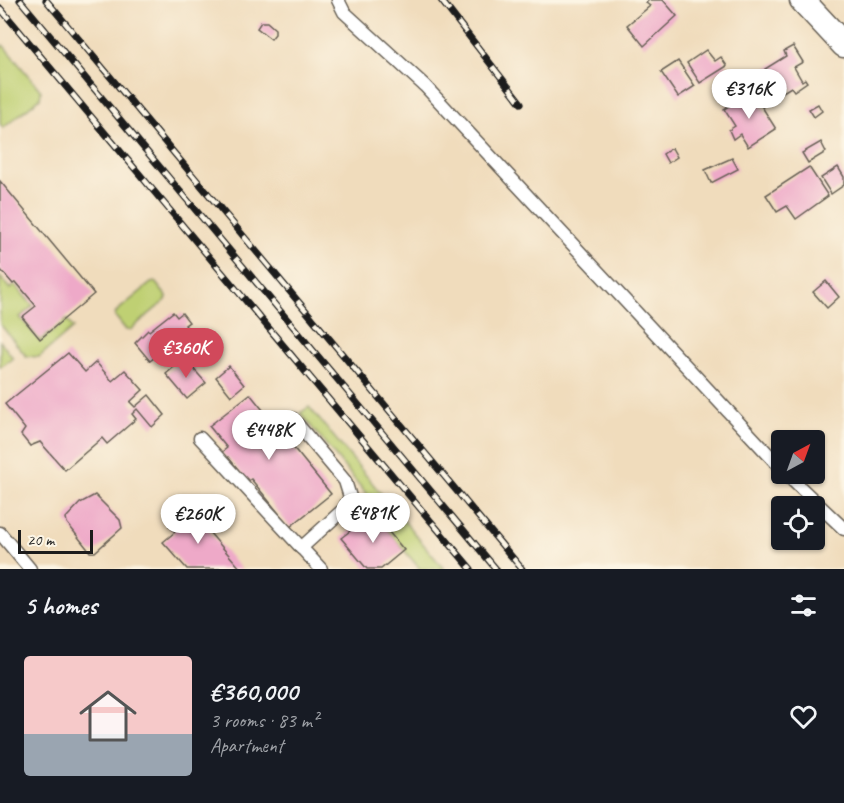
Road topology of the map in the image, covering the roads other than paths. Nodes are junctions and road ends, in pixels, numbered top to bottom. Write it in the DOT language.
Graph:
graph roads {
  1 [pos="338,0"];
  2 [pos="802,0"];
  3 [pos="844,45"];
  4 [pos="293,419"];
  5 [pos="200,438"];
  6 [pos="771,457"];
  7 [pos="797,484"];
  8 [pos="844,529"];
  9 [pos="0,533"];
  10 [pos="302,548"];
  11 [pos="25,567"];
  12 [pos="321,569"];
  1 -- 6 [label="lane"];
  2 -- 3 [label="street"];
  4 -- 10 [label="lane"];
  5 -- 10 [label="lane"];
  7 -- 8 [label="lane"];
  9 -- 11 [label="lane"];
  10 -- 12 [label="lane"];
}
